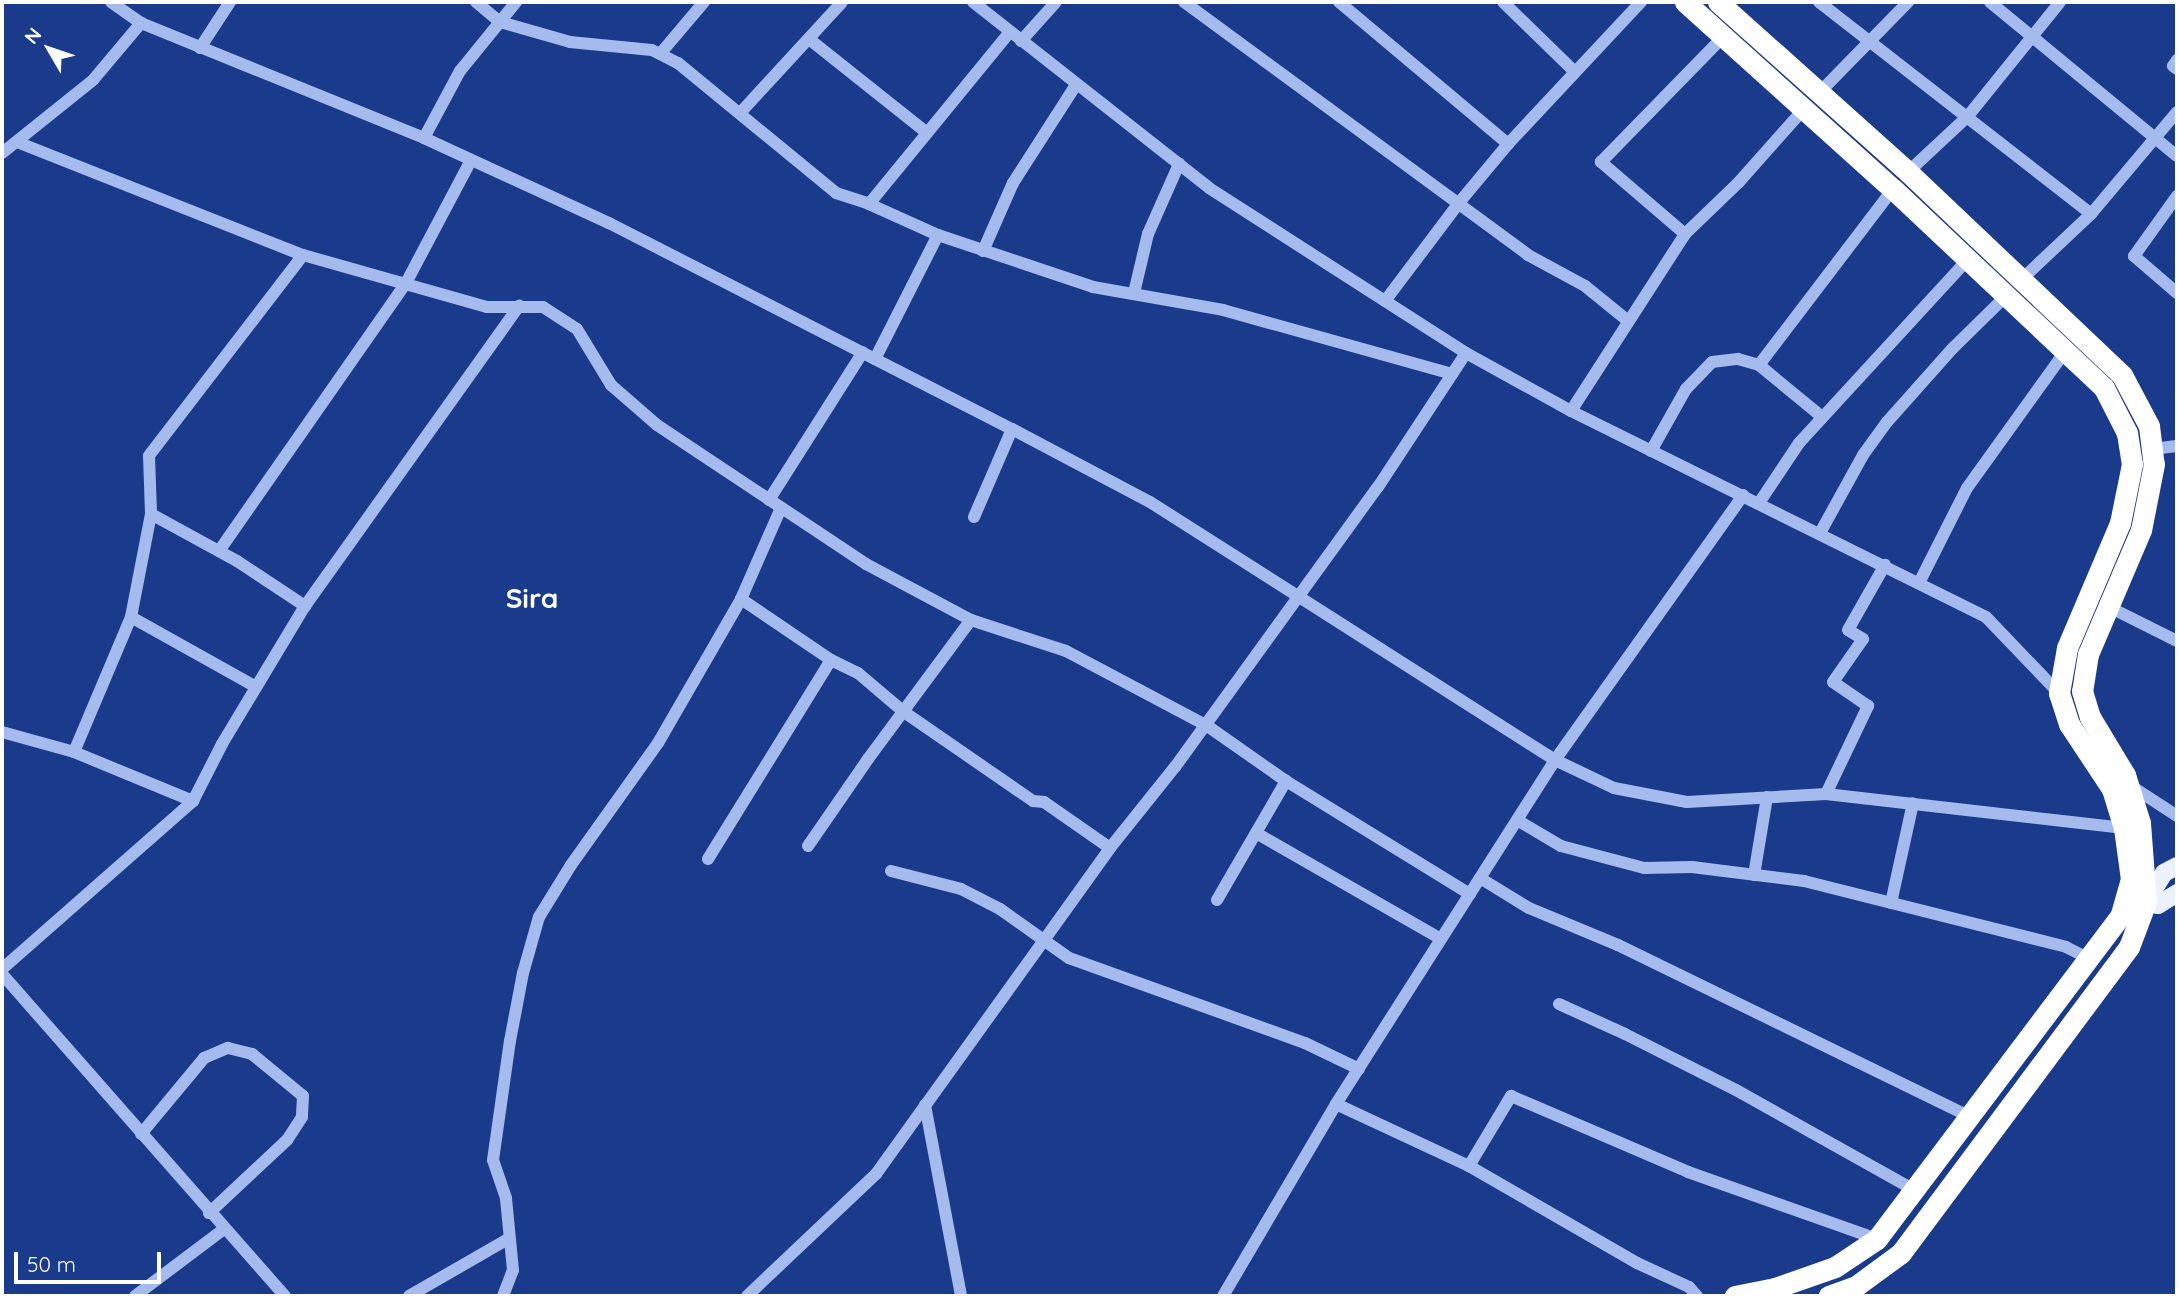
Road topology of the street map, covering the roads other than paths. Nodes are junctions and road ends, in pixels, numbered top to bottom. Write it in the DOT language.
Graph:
graph roads {
  1 [pos="111,2"];
  2 [pos="230,2"];
  3 [pos="476,2"];
  4 [pos="516,2"];
  5 [pos="704,2"];
  6 [pos="842,2"];
  7 [pos="974,2"];
  8 [pos="1056,2"];
  9 [pos="1184,2"];
  10 [pos="1339,2"];
  11 [pos="1503,2"];
  12 [pos="1642,2"];
  13 [pos="1685,2"];
  14 [pos="1718,2"];
  15 [pos="1818,2"];
  16 [pos="1908,2"];
  17 [pos="1990,2"];
  18 [pos="2060,2"];
  19 [pos="500,22"];
  20 [pos="141,23"];
  21 [pos="1015,37"];
  22 [pos="1723,37"];
  23 [pos="2033,37"];
  24 [pos="809,39"];
  25 [pos="1873,41"];
  26 [pos="200,48"];
  27 [pos="660,54"];
  28 [pos="2177,60"];
  29 [pos="2177,69"];
  30 [pos="1575,72"];
  31 [pos="1076,85"];
  32 [pos="1818,94"];
  33 [pos="1803,110"];
  34 [pos="741,112"];
  35 [pos="2177,112"];
  36 [pos="1968,116"];
  37 [pos="926,132"];
  38 [pos="424,138"];
  39 [pos="2157,139"];
  40 [pos="17,142"];
  41 [pos="1508,144"];
  42 [pos="2,153"];
  43 [pos="2177,156"];
  44 [pos="471,160"];
  45 [pos="1179,164"];
  46 [pos="1908,173"];
  47 [pos="1893,189"];
  48 [pos="2177,196"];
  49 [pos="869,204"];
  50 [pos="1458,204"];
  51 [pos="2091,214"];
  52 [pos="1685,234"];
  53 [pos="938,235"];
  54 [pos="983,251"];
  55 [pos="303,255"];
  56 [pos="1968,259"];
  57 [pos="2022,279"];
  58 [pos="406,283"];
  59 [pos="1134,293"];
  60 [pos="2177,293"];
  61 [pos="2007,295"];
  62 [pos="1385,301"];
  63 [pos="519,306"];
  64 [pos="1627,320"];
  65 [pos="2066,350"];
  66 [pos="863,352"];
  67 [pos="1466,353"];
  68 [pos="876,359"];
  69 [pos="1759,365"];
  70 [pos="1452,374"];
  71 [pos="1571,411"];
  72 [pos="1822,417"];
  73 [pos="1012,429"];
  74 [pos="2177,448"];
  75 [pos="2152,449"];
  76 [pos="1651,451"];
  77 [pos="1743,495"];
  78 [pos="1759,503"];
  79 [pos="775,504"];
  80 [pos="151,514"];
  81 [pos="974,516"];
  82 [pos="1820,533"];
  83 [pos="219,551"];
  84 [pos="1885,565"];
  85 [pos="1919,583"];
  86 [pos="1296,597"];
  87 [pos="741,599"];
  88 [pos="305,606"];
  89 [pos="2107,606"];
  90 [pos="131,617"];
  91 [pos="971,621"];
  92 [pos="2177,641"];
  93 [pos="831,660"];
  94 [pos="256,687"];
  95 [pos="2059,693"];
  96 [pos="904,712"];
  97 [pos="1206,726"];
  98 [pos="2,732"];
  99 [pos="74,752"];
  100 [pos="1555,760"];
  101 [pos="1286,781"];
  102 [pos="2127,784"];
  103 [pos="1826,794"];
  104 [pos="1767,797"];
  105 [pos="193,801"];
  106 [pos="1913,803"];
  107 [pos="2177,816"];
  108 [pos="1517,820"];
  109 [pos="2124,828"];
  110 [pos="1256,833"];
  111 [pos="808,846"];
  112 [pos="1110,848"];
  113 [pos="708,859"];
  114 [pos="2177,866"];
  115 [pos="891,871"];
  116 [pos="1754,874"];
  117 [pos="1480,878"];
  118 [pos="2177,893"];
  119 [pos="1470,894"];
  120 [pos="1217,901"];
  121 [pos="2146,902"];
  122 [pos="1891,903"];
  123 [pos="1043,939"];
  124 [pos="1441,939"];
  125 [pos="2090,959"];
  126 [pos="2,971"];
  127 [pos="1559,1004"];
  128 [pos="1359,1069"];
  129 [pos="1336,1104"];
  130 [pos="925,1105"];
  131 [pos="1971,1117"];
  132 [pos="141,1134"];
  133 [pos="1469,1166"];
  134 [pos="1916,1191"];
  135 [pos="209,1213"];
  136 [pos="224,1229"];
  137 [pos="508,1239"];
  138 [pos="1877,1239"];
  139 [pos="135,1296"];
  140 [pos="285,1296"];
  141 [pos="409,1296"];
  142 [pos="503,1296"];
  143 [pos="747,1296"];
  144 [pos="961,1296"];
  145 [pos="1223,1296"];
  146 [pos="1697,1296"];
  147 [pos="1735,1296"];
  148 [pos="1829,1296"];
  1 -- 20 [label="street"];
  2 -- 26 [label="street"];
  3 -- 19 [label="street"];
  4 -- 19 [label="street"];
  5 -- 27 [label="street"];
  6 -- 24 [label="street"];
  7 -- 21 [label="street"];
  8 -- 21 [label="street"];
  9 -- 50 [label="street"];
  10 -- 41 [label="street"];
  11 -- 30 [label="street"];
  12 -- 30 [label="street"];
  13 -- 22 [label="highway"];
  14 -- 32 [label="highway"];
  15 -- 25 [label="street"];
  16 -- 25 [label="street"];
  17 -- 23 [label="street"];
  18 -- 23 [label="street"];
  19 -- 27 [label="street"];
  19 -- 38 [label="street"];
  20 -- 26 [label="street"];
  20 -- 40 [label="street"];
  21 -- 31 [label="street"];
  21 -- 37 [label="street"];
  22 -- 33 [label="highway"];
  22 -- 52 [label="street"];
  23 -- 36 [label="street"];
  23 -- 39 [label="street"];
  24 -- 34 [label="street"];
  24 -- 37 [label="street"];
  25 -- 32 [label="street"];
  25 -- 36 [label="street"];
  26 -- 38 [label="street"];
  27 -- 34 [label="street"];
  28 -- 29 [label="street"];
  30 -- 41 [label="street"];
  31 -- 45 [label="street"];
  31 -- 54 [label="street"];
  32 -- 46 [label="highway"];
  33 -- 47 [label="highway"];
  33 -- 52 [label="street"];
  34 -- 49 [label="street"];
  35 -- 39 [label="street"];
  36 -- 46 [label="street"];
  36 -- 51 [label="street"];
  37 -- 49 [label="street"];
  38 -- 44 [label="street"];
  39 -- 43 [label="street"];
  39 -- 51 [label="street"];
  40 -- 42 [label="street"];
  40 -- 55 [label="street"];
  41 -- 50 [label="street"];
  44 -- 58 [label="street"];
  44 -- 66 [label="street"];
  45 -- 59 [label="street"];
  45 -- 62 [label="street"];
  46 -- 57 [label="highway"];
  47 -- 56 [label="highway"];
  47 -- 69 [label="street"];
  48 -- 60 [label="street"];
  49 -- 53 [label="street"];
  50 -- 62 [label="street"];
  50 -- 64 [label="street"];
  51 -- 57 [label="street"];
  52 -- 64 [label="street"];
  53 -- 54 [label="street"];
  53 -- 68 [label="street"];
  54 -- 59 [label="street"];
  55 -- 58 [label="street"];
  55 -- 80 [label="street"];
  56 -- 61 [label="highway"];
  56 -- 72 [label="street"];
  57 -- 75 [label="highway"];
  58 -- 63 [label="street"];
  58 -- 83 [label="street"];
  59 -- 70 [label="street"];
  61 -- 65 [label="highway"];
  61 -- 82 [label="street"];
  62 -- 67 [label="street"];
  63 -- 79 [label="street"];
  63 -- 88 [label="street"];
  64 -- 71 [label="street"];
  65 -- 85 [label="street"];
  65 -- 95 [label="highway"];
  66 -- 68 [label="street"];
  66 -- 79 [label="street"];
  67 -- 70 [label="street"];
  67 -- 71 [label="street"];
  68 -- 73 [label="street"];
  69 -- 72 [label="street"];
  69 -- 76 [label="street"];
  70 -- 86 [label="street"];
  71 -- 76 [label="street"];
  72 -- 78 [label="street"];
  73 -- 81 [label="street"];
  73 -- 86 [label="street"];
  74 -- 75 [label="street"];
  75 -- 89 [label="highway"];
  76 -- 77 [label="street"];
  77 -- 78 [label="street"];
  77 -- 100 [label="street"];
  78 -- 82 [label="street"];
  79 -- 87 [label="street"];
  79 -- 91 [label="street"];
  80 -- 83 [label="street"];
  80 -- 90 [label="street"];
  82 -- 84 [label="street"];
  83 -- 88 [label="street"];
  84 -- 85 [label="street"];
  84 -- 103 [label="street"];
  85 -- 95 [label="street"];
  86 -- 97 [label="street"];
  86 -- 100 [label="street"];
  87 -- 93 [label="street"];
  87 -- 137 [label="street"];
  88 -- 94 [label="street"];
  89 -- 92 [label="street"];
  89 -- 102 [label="highway"];
  90 -- 94 [label="street"];
  90 -- 99 [label="street"];
  91 -- 96 [label="street"];
  91 -- 97 [label="street"];
  93 -- 96 [label="street"];
  93 -- 113 [label="street"];
  94 -- 105 [label="street"];
  95 -- 109 [label="highway"];
  96 -- 111 [label="street"];
  96 -- 112 [label="street"];
  97 -- 101 [label="street"];
  97 -- 112 [label="street"];
  98 -- 99 [label="street"];
  99 -- 105 [label="street"];
  100 -- 104 [label="street"];
  100 -- 108 [label="street"];
  101 -- 110 [label="street"];
  101 -- 119 [label="street"];
  102 -- 107 [label="street"];
  102 -- 121 [label="highway"];
  103 -- 104 [label="street"];
  103 -- 106 [label="street"];
  104 -- 116 [label="street"];
  105 -- 126 [label="street"];
  106 -- 109 [label="street"];
  106 -- 122 [label="street"];
  108 -- 116 [label="street"];
  108 -- 117 [label="street"];
  109 -- 125 [label="highway"];
  110 -- 120 [label="street"];
  110 -- 124 [label="street"];
  112 -- 123 [label="street"];
  114 -- 121 [label="main road"];
  115 -- 123 [label="street"];
  116 -- 122 [label="street"];
  117 -- 119 [label="street"];
  117 -- 131 [label="street"];
  118 -- 121 [label="main road"];
  119 -- 124 [label="street"];
  121 -- 148 [label="highway"];
  122 -- 125 [label="street"];
  123 -- 128 [label="street"];
  123 -- 130 [label="street"];
  124 -- 128 [label="street"];
  125 -- 131 [label="highway"];
  126 -- 132 [label="street"];
  127 -- 134 [label="street"];
  128 -- 129 [label="street"];
  129 -- 133 [label="street"];
  129 -- 145 [label="street"];
  130 -- 143 [label="street"];
  130 -- 144 [label="street"];
  131 -- 134 [label="highway"];
  132 -- 135 [label="street"];
  132 -- 135 [label="street"];
  133 -- 138 [label="street"];
  133 -- 146 [label="street"];
  134 -- 138 [label="highway"];
  135 -- 136 [label="street"];
  136 -- 139 [label="street"];
  136 -- 140 [label="street"];
  137 -- 141 [label="street"];
  137 -- 142 [label="street"];
  138 -- 147 [label="highway"];
}
